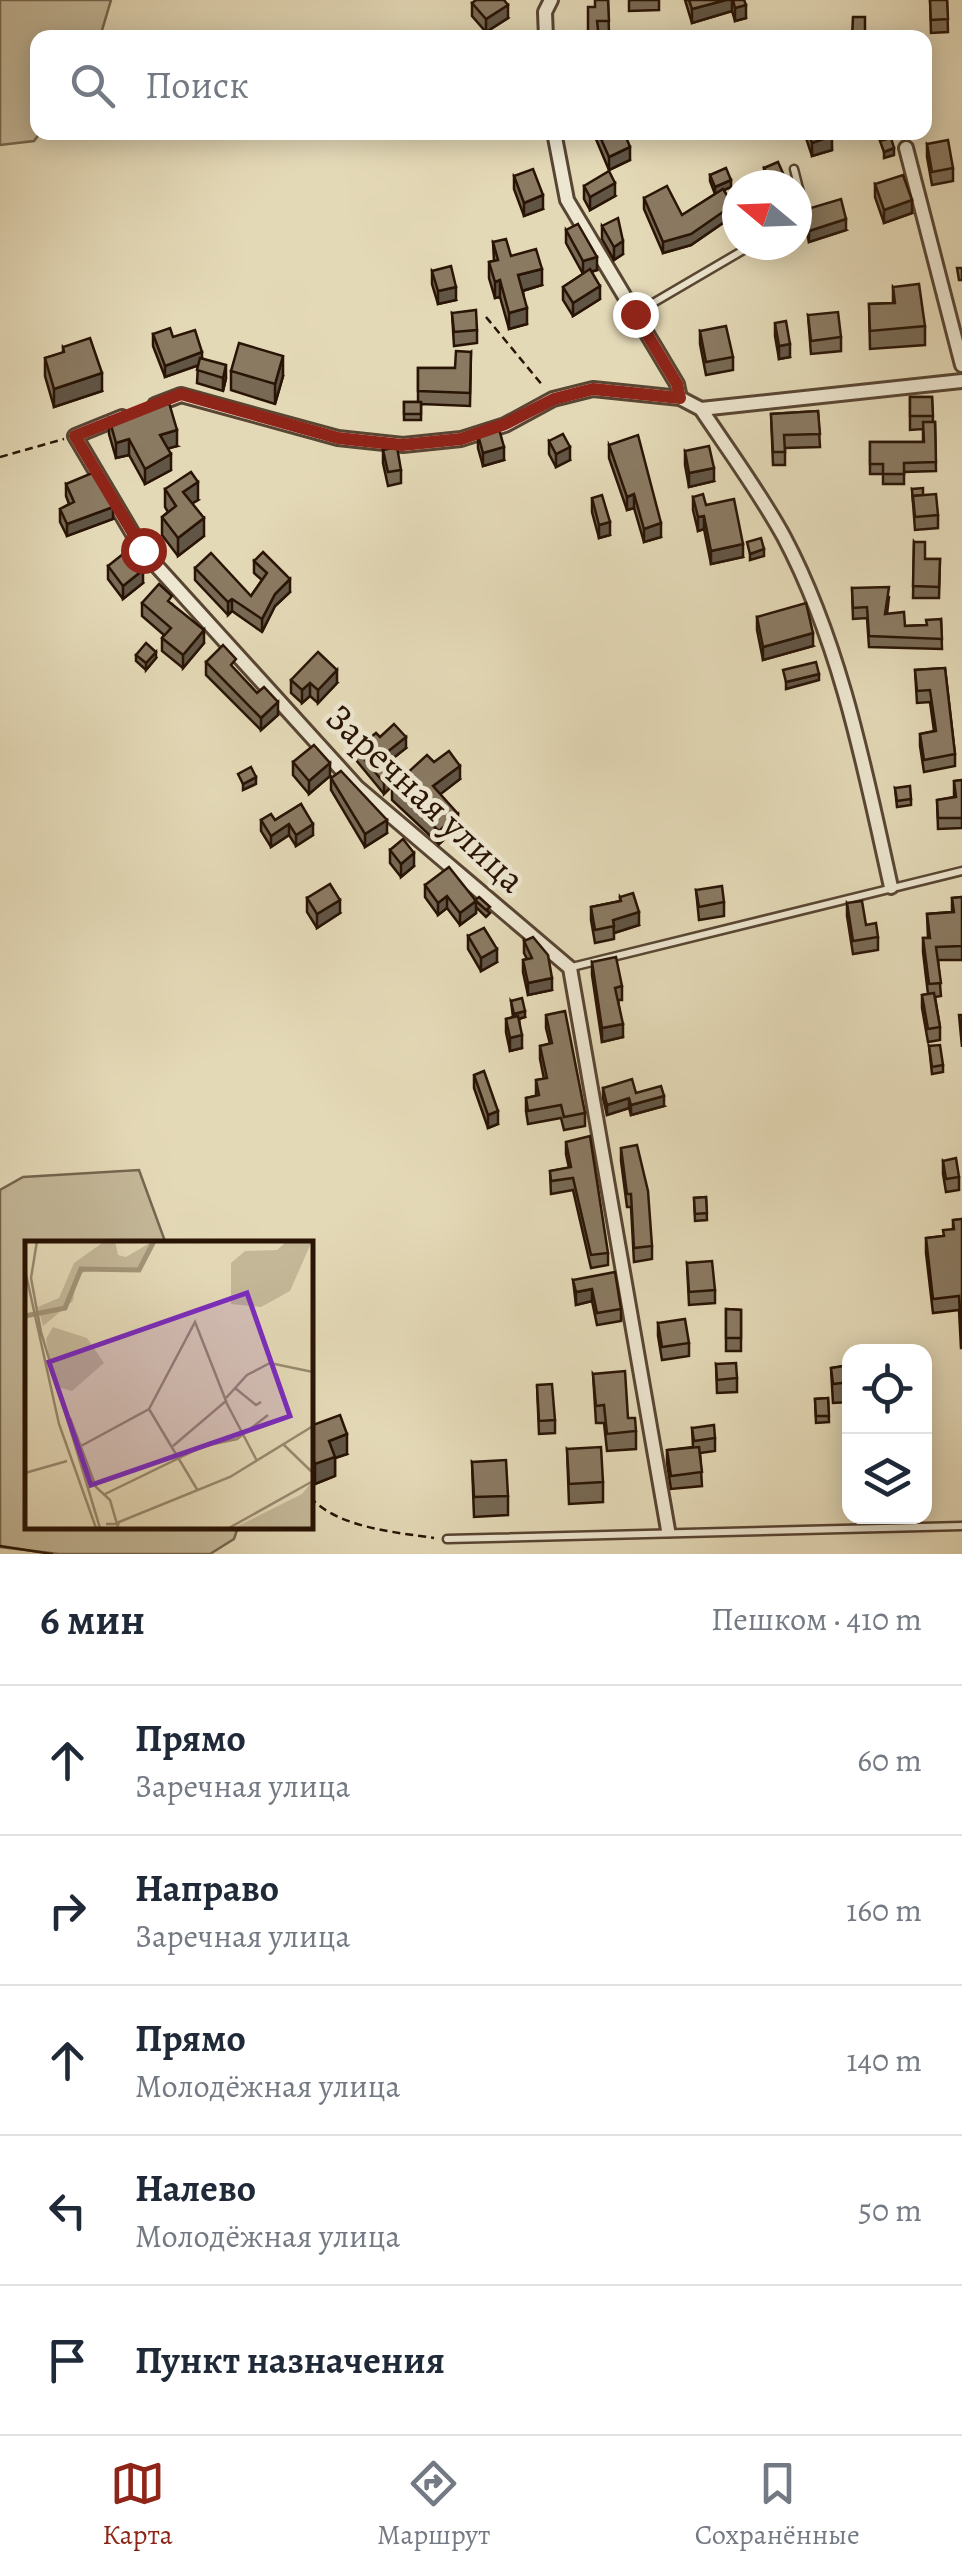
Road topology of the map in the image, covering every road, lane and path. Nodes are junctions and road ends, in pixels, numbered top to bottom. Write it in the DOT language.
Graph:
graph roads {
  1 [pos="551,0"];
  2 [pos="546,30"];
  3 [pos="556,140"];
  4 [pos="906,148"];
  5 [pos="727,260"];
  6 [pos="635,314"];
  7 [pos="486,317"];
  8 [pos="962,365"];
  9 [pos="962,381"];
  10 [pos="680,398"];
  11 [pos="554,399"];
  12 [pos="702,409"];
  13 [pos="75,436"];
  14 [pos="0,457"];
  15 [pos="962,870"];
  16 [pos="891,887"];
  17 [pos="570,968"];
  18 [pos="312,1498"];
  19 [pos="962,1526"];
  20 [pos="668,1530"];
  21 [pos="446,1540"];
  1 -- 2 [label="street"];
  3 -- 6 [label="street"];
  4 -- 8 [label="street"];
  5 -- 6 [label="lane"];
  6 -- 10 [label="street"];
  7 -- 11 [label="path"];
  9 -- 12 [label="street"];
  10 -- 11 [label="street"];
  10 -- 12 [label="street"];
  11 -- 13 [label="street"];
  12 -- 16 [label="street"];
  13 -- 14 [label="path"];
  13 -- 17 [label="street, Заречная улица"];
  15 -- 16 [label="lane"];
  16 -- 17 [label="lane"];
  17 -- 20 [label="street"];
  18 -- 21 [label="path"];
  19 -- 20 [label="lane"];
  20 -- 21 [label="lane"];
}
